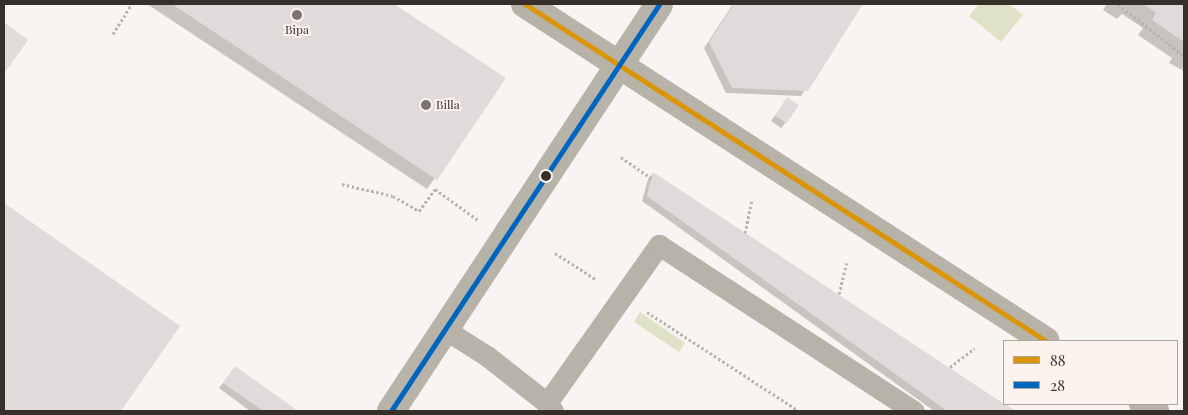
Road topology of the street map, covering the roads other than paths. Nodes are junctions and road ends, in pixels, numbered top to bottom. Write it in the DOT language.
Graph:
graph roads {
  1 [pos="525,4"];
  2 [pos="659,4"];
  3 [pos="618,66"];
  4 [pos="446,330"];
  5 [pos="1044,340"];
  6 [pos="550,407"];
  7 [pos="391,411"];
  8 [pos="914,411"];
  1 -- 3 [label="street"];
  2 -- 3 [label="street"];
  3 -- 4 [label="street"];
  3 -- 5 [label="street"];
  4 -- 6 [label="lane"];
  4 -- 7 [label="street"];
  6 -- 8 [label="lane"];
}
